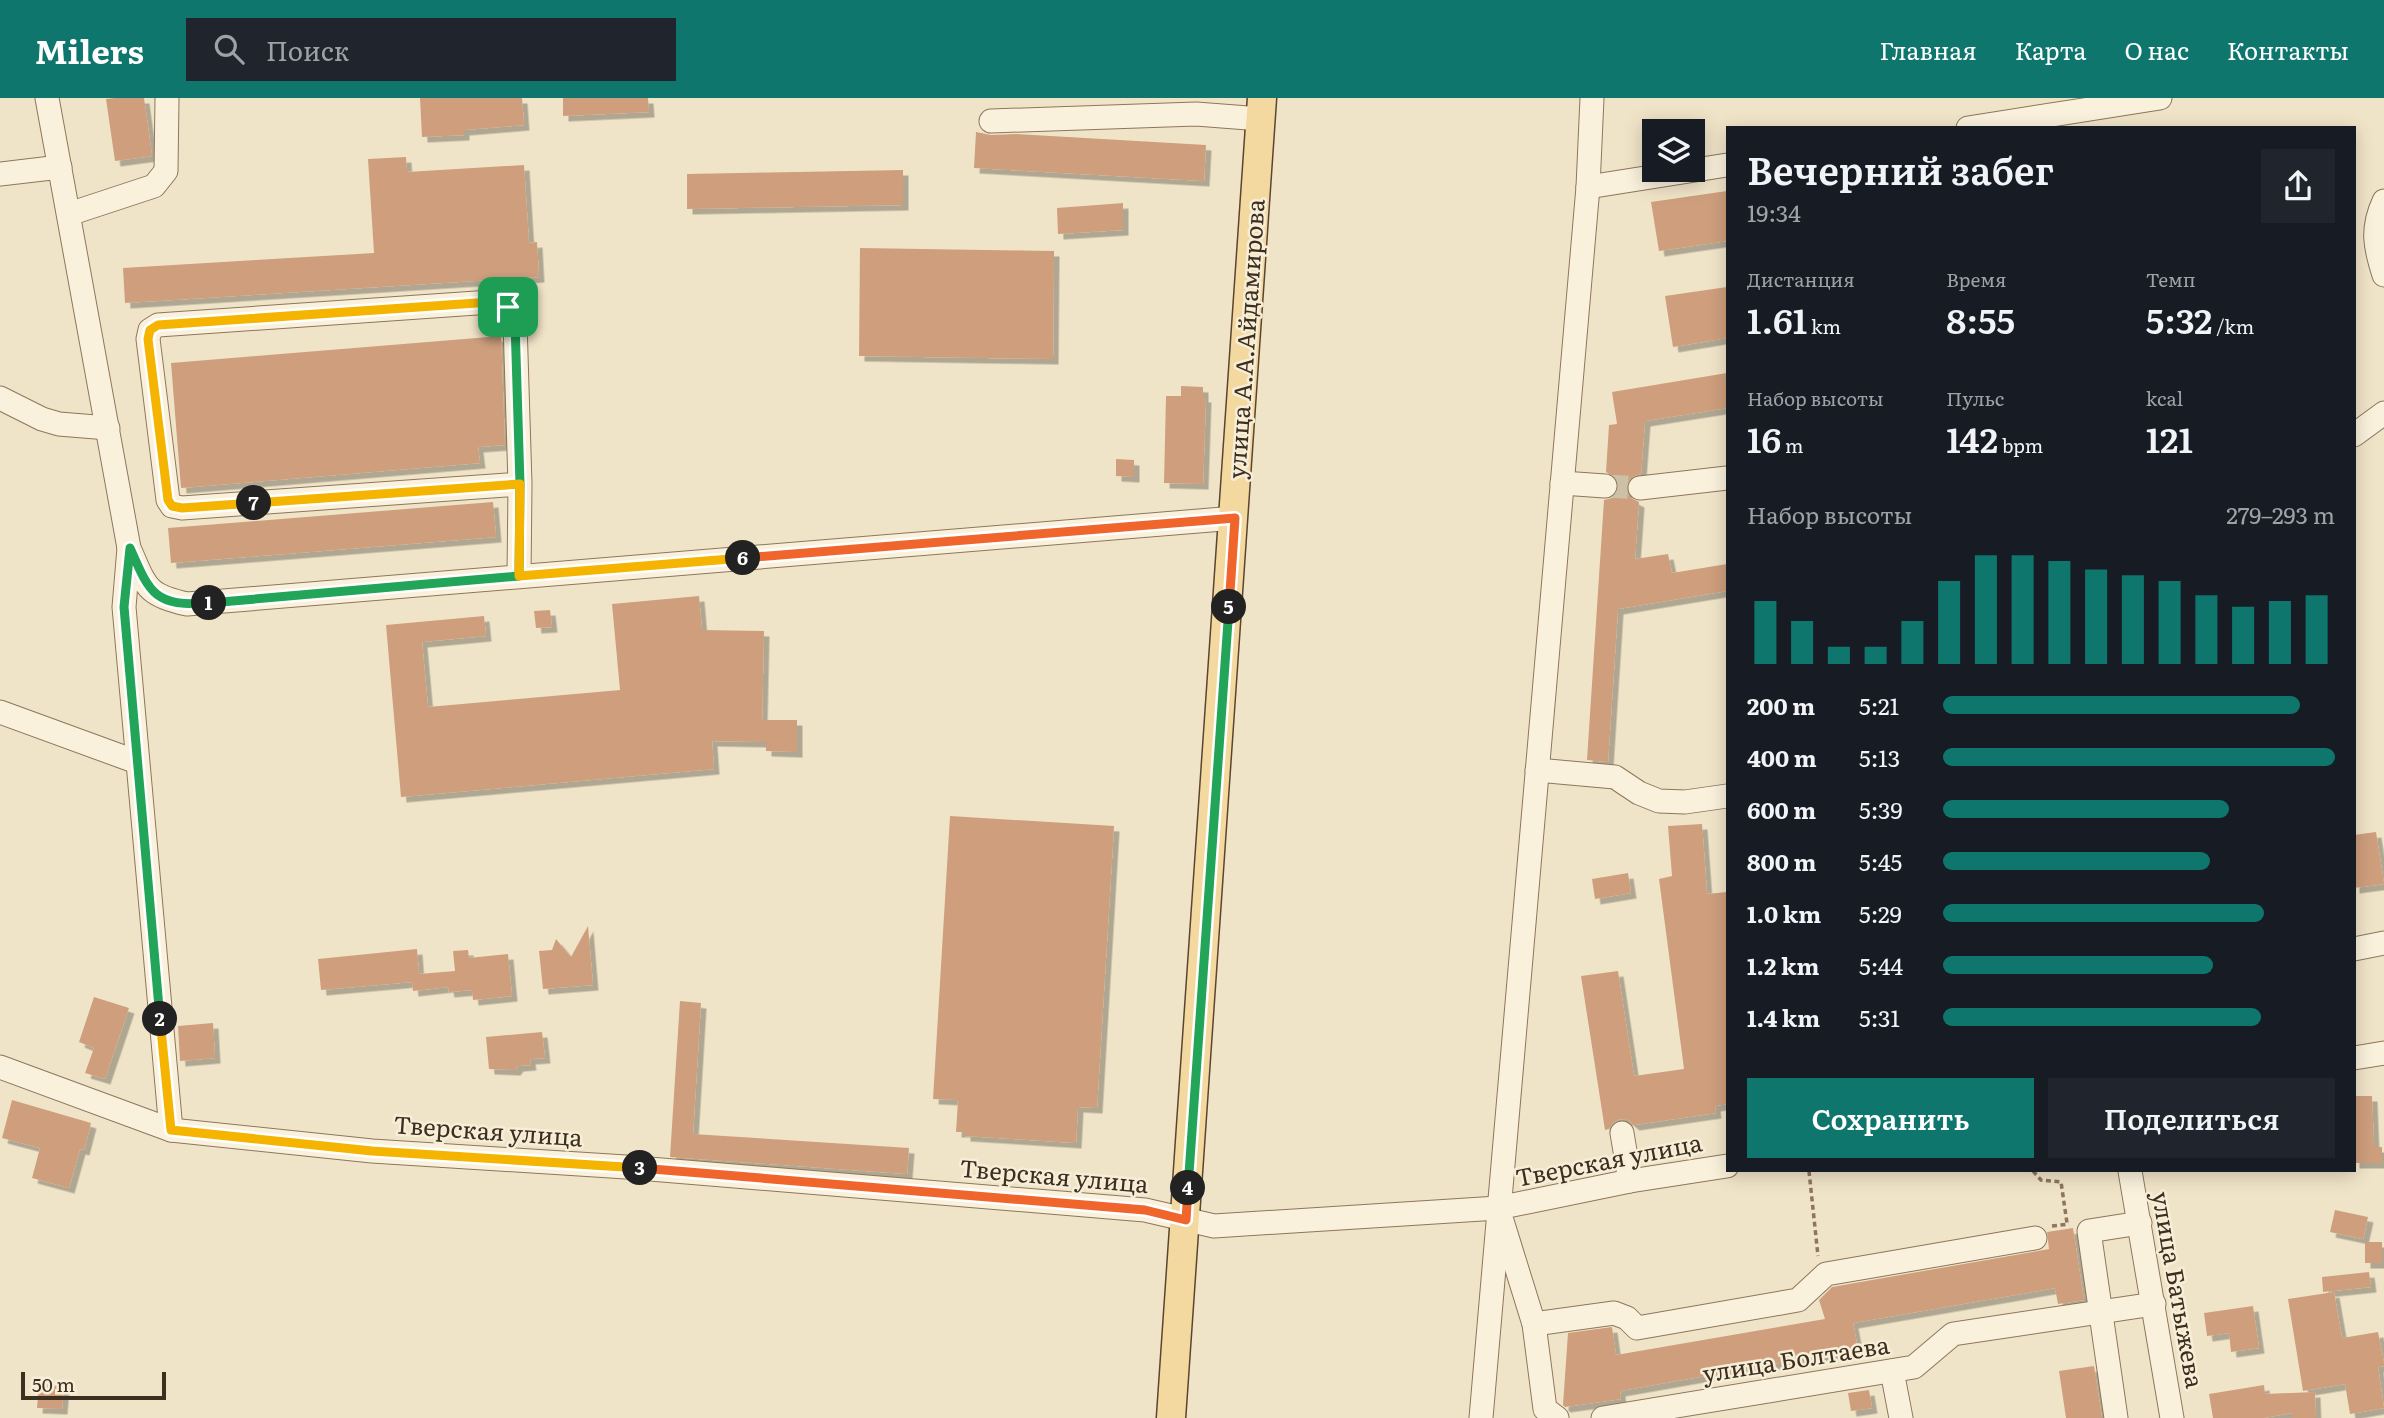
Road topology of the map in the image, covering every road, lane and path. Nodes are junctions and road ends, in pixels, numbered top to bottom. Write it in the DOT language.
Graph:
graph roads {
  1 [pos="47,98"];
  2 [pos="167,98"];
  3 [pos="1592,98"];
  4 [pos="2160,98"];
  5 [pos="1262,108"];
  6 [pos="991,121"];
  7 [pos="1981,126"];
  8 [pos="1726,165"];
  9 [pos="60,167"];
  10 [pos="0,173"];
  11 [pos="1587,187"];
  12 [pos="2384,201"];
  13 [pos="69,214"];
  14 [pos="2384,275"];
  15 [pos="0,398"];
  16 [pos="2384,414"];
  17 [pos="107,428"];
  18 [pos="2356,434"];
  19 [pos="1726,478"];
  20 [pos="1562,483"];
  21 [pos="520,484"];
  22 [pos="1605,486"];
  23 [pos="1640,488"];
  24 [pos="1235,518"];
  25 [pos="130,548"];
  26 [pos="519,576"];
  27 [pos="0,712"];
  28 [pos="137,762"];
  29 [pos="1537,770"];
  30 [pos="1726,796"];
  31 [pos="2384,943"];
  32 [pos="2356,949"];
  33 [pos="2384,1053"];
  34 [pos="2356,1058"];
  35 [pos="0,1067"];
  36 [pos="171,1130"];
  37 [pos="1622,1133"];
  38 [pos="1726,1166"];
  39 [pos="1809,1172"];
  40 [pos="2034,1172"];
  41 [pos="2130,1172"];
  42 [pos="1630,1181"];
  43 [pos="1498,1208"];
  44 [pos="1186,1220"];
  45 [pos="2140,1223"];
  46 [pos="2078,1227"];
  47 [pos="2035,1238"];
  48 [pos="1826,1274"];
  49 [pos="2154,1304"];
  50 [pos="2100,1312"];
  51 [pos="1534,1324"];
  52 [pos="1892,1371"];
  53 [pos="1171,1418"];
  54 [pos="1481,1418"];
  55 [pos="1557,1418"];
  56 [pos="1603,1418"];
  57 [pos="1901,1418"];
  58 [pos="2116,1418"];
  59 [pos="2172,1418"];
  1 -- 9 [label="street"];
  2 -- 13 [label="street"];
  3 -- 11 [label="street"];
  4 -- 7 [label="street"];
  5 -- 6 [label="street"];
  5 -- 24 [label="main road, улица А.А.Айдамирова"];
  8 -- 11 [label="street"];
  9 -- 10 [label="street"];
  9 -- 13 [label="street"];
  11 -- 20 [label="street"];
  12 -- 14 [label="street"];
  13 -- 17 [label="street"];
  15 -- 17 [label="street"];
  16 -- 18 [label="street"];
  17 -- 25 [label="street"];
  19 -- 23 [label="street"];
  20 -- 22 [label="street"];
  20 -- 29 [label="street"];
  21 -- 21 [label="street"];
  21 -- 26 [label="street"];
  24 -- 26 [label="street"];
  24 -- 44 [label="main road, улица А.А.Айдамирова"];
  25 -- 26 [label="street"];
  25 -- 28 [label="street"];
  27 -- 28 [label="street"];
  28 -- 36 [label="street"];
  29 -- 30 [label="street"];
  29 -- 43 [label="street"];
  31 -- 32 [label="street"];
  33 -- 34 [label="street"];
  35 -- 36 [label="street, Тверская улица"];
  36 -- 44 [label="street, Тверская улица"];
  37 -- 42 [label="street"];
  38 -- 42 [label="street, Тверская улица"];
  39 -- 48 [label="path"];
  40 -- 46 [label="path"];
  41 -- 45 [label="street, улица Батыжева"];
  42 -- 43 [label="street, Тверская улица"];
  43 -- 44 [label="street, Тверская улица"];
  43 -- 51 [label="street"];
  43 -- 54 [label="street"];
  44 -- 53 [label="main road, улица А.А.Айдамирова"];
  45 -- 46 [label="street"];
  45 -- 49 [label="street, улица Батыжева"];
  46 -- 47 [label="path"];
  46 -- 50 [label="street"];
  47 -- 48 [label="street"];
  48 -- 51 [label="street"];
  49 -- 50 [label="street, улица Болтаева"];
  49 -- 59 [label="street, улица Батыжева"];
  50 -- 52 [label="street, улица Болтаева"];
  50 -- 58 [label="street"];
  51 -- 55 [label="street"];
  52 -- 56 [label="street, улица Болтаева"];
  52 -- 57 [label="street"];
}
